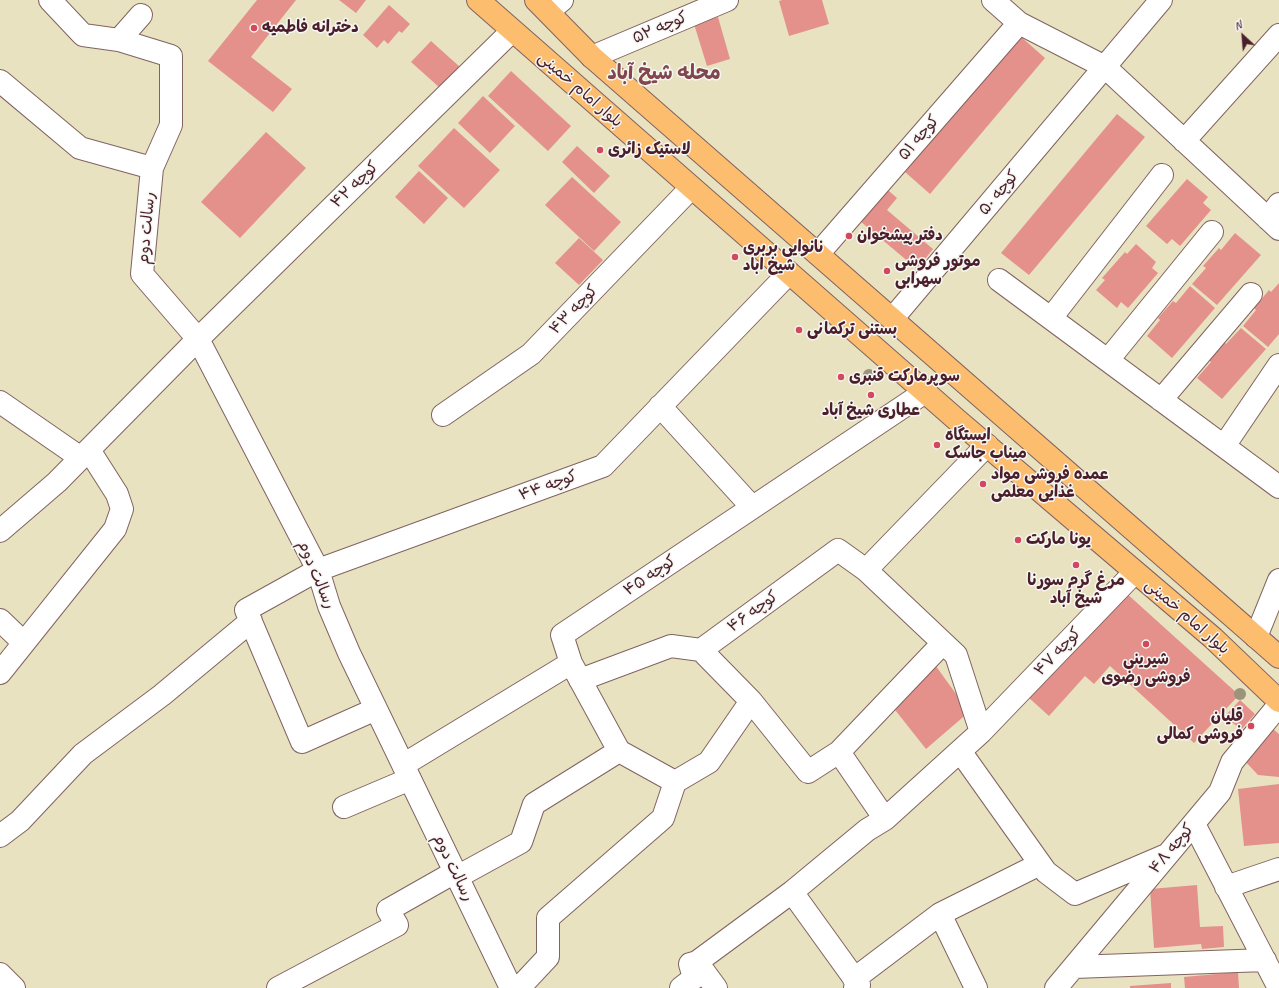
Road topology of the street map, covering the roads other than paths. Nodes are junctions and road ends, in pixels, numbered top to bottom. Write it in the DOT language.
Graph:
graph roads {
  1 [pos="50,0"];
  2 [pos="478,0"];
  3 [pos="727,0"];
  4 [pos="993,0"];
  5 [pos="1161,0"];
  6 [pos="549,4"];
  7 [pos="140,15"];
  8 [pos="1019,23"];
  9 [pos="512,31"];
  10 [pos="1279,35"];
  11 [pos="119,40"];
  12 [pos="592,57"];
  13 [pos="1105,67"];
  14 [pos="0,81"];
  15 [pos="1184,141"];
  16 [pos="152,168"];
  17 [pos="1162,175"];
  18 [pos="691,188"];
  19 [pos="1275,217"];
  20 [pos="1212,232"];
  21 [pos="818,254"];
  22 [pos="789,273"];
  23 [pos="999,280"];
  24 [pos="1251,294"];
  25 [pos="893,318"];
  26 [pos="1051,318"];
  27 [pos="198,339"];
  28 [pos="1108,360"];
  29 [pos="1279,365"];
  30 [pos="925,392"];
  31 [pos="1161,400"];
  32 [pos="0,402"];
  33 [pos="660,406"];
  34 [pos="443,415"];
  35 [pos="986,445"];
  36 [pos="1224,446"];
  37 [pos="85,454"];
  38 [pos="1279,487"];
  39 [pos="752,508"];
  40 [pos="0,531"];
  41 [pos="318,570"];
  42 [pos="866,570"];
  43 [pos="1135,572"];
  44 [pos="1279,580"];
  45 [pos="249,615"];
  46 [pos="0,620"];
  47 [pos="1256,637"];
  48 [pos="24,643"];
  49 [pos="943,643"];
  50 [pos="701,650"];
  51 [pos="1279,657"];
  52 [pos="575,671"];
  53 [pos="0,673"];
  54 [pos="751,701"];
  55 [pos="1279,701"];
  56 [pos="1279,705"];
  57 [pos="376,709"];
  58 [pos="981,732"];
  59 [pos="619,751"];
  60 [pos="960,751"];
  61 [pos="839,752"];
  62 [pos="406,772"];
  63 [pos="675,782"];
  64 [pos="344,807"];
  65 [pos="885,818"];
  66 [pos="1194,824"];
  67 [pos="0,836"];
  68 [pos="1167,855"];
  69 [pos="1040,864"];
  70 [pos="1279,869"];
  71 [pos="456,875"];
  72 [pos="1226,887"];
  73 [pos="792,892"];
  74 [pos="940,914"];
  75 [pos="1265,960"];
  76 [pos="697,962"];
  77 [pos="1074,967"];
  78 [pos="0,974"];
  79 [pos="857,985"];
  80 [pos="1278,985"];
  81 [pos="14,988"];
  82 [pos="278,988"];
  83 [pos="511,988"];
  84 [pos="519,988"];
  85 [pos="681,988"];
  86 [pos="716,988"];
  87 [pos="976,988"];
  88 [pos="1056,988"];
  1 -- 11 [label="street"];
  2 -- 9 [label="main road, بلوار امام خمینی"];
  3 -- 12 [label="street, کوچه ۵۲"];
  4 -- 8 [label="street"];
  5 -- 13 [label="street, کوچه ۵۰"];
  6 -- 12 [label="main road, بلوار امام خمینی"];
  7 -- 11 [label="street"];
  8 -- 13 [label="street"];
  8 -- 21 [label="street, کوچه ۵۱"];
  9 -- 18 [label="main road, بلوار امام خمینی"];
  9 -- 27 [label="street, کوچه ۴۲"];
  10 -- 15 [label="street"];
  11 -- 16 [label="street, رسالت دوم"];
  12 -- 21 [label="main road, بلوار امام خمینی"];
  13 -- 15 [label="street"];
  13 -- 25 [label="street, کوچه ۵۰"];
  14 -- 16 [label="street"];
  15 -- 19 [label="street"];
  16 -- 27 [label="street, رسالت دوم"];
  17 -- 26 [label="street"];
  18 -- 22 [label="main road, بلوار امام خمینی"];
  18 -- 34 [label="street, کوچه ۴۳"];
  20 -- 28 [label="street"];
  21 -- 25 [label="main road, بلوار امام خمینی"];
  22 -- 30 [label="main road, بلوار امام خمینی"];
  22 -- 33 [label="street, کوچه ۴۴"];
  23 -- 26 [label="street"];
  24 -- 31 [label="street"];
  25 -- 47 [label="main road, بلوار امام خمینی"];
  26 -- 28 [label="street"];
  27 -- 37 [label="street, کوچه ۴۲"];
  27 -- 41 [label="street, رسالت دوم"];
  28 -- 31 [label="street"];
  29 -- 36 [label="street"];
  30 -- 35 [label="main road, بلوار امام خمینی"];
  30 -- 39 [label="street, کوچه ۴۵"];
  31 -- 36 [label="street"];
  32 -- 37 [label="street"];
  33 -- 39 [label="street"];
  33 -- 41 [label="street, کوچه ۴۴"];
  35 -- 42 [label="street"];
  35 -- 43 [label="main road, بلوار امام خمینی"];
  36 -- 38 [label="street"];
  37 -- 40 [label="street, کوچه ۴۲"];
  37 -- 48 [label="street"];
  39 -- 52 [label="street, کوچه ۴۵"];
  41 -- 45 [label="street, کوچه ۴۴"];
  41 -- 57 [label="street, رسالت دوم"];
  42 -- 49 [label="street"];
  42 -- 50 [label="street, کوچه ۴۶"];
  43 -- 55 [label="main road, بلوار امام خمینی"];
  43 -- 58 [label="street, کوچه ۴۷"];
  44 -- 47 [label="street"];
  45 -- 57 [label="street"];
  45 -- 67 [label="street, کوچه ۴۴"];
  46 -- 48 [label="street"];
  47 -- 51 [label="main road, بلوار امام خمینی"];
  48 -- 53 [label="street"];
  49 -- 58 [label="street"];
  49 -- 61 [label="street"];
  50 -- 52 [label="street"];
  50 -- 54 [label="street"];
  52 -- 59 [label="street"];
  52 -- 62 [label="street"];
  54 -- 61 [label="street"];
  54 -- 63 [label="street"];
  56 -- 66 [label="street, کوچه ۴۸"];
  57 -- 62 [label="street, رسالت دوم"];
  58 -- 60 [label="street, کوچه ۴۷"];
  59 -- 63 [label="street"];
  59 -- 71 [label="street"];
  60 -- 65 [label="street, کوچه ۴۷"];
  60 -- 69 [label="street"];
  61 -- 65 [label="street"];
  62 -- 64 [label="street"];
  62 -- 71 [label="street, رسالت دوم"];
  63 -- 84 [label="street"];
  65 -- 73 [label="street, کوچه ۴۷"];
  66 -- 68 [label="street, کوچه ۴۸"];
  66 -- 72 [label="street"];
  68 -- 69 [label="street"];
  68 -- 77 [label="street, کوچه ۴۸"];
  69 -- 74 [label="street"];
  70 -- 72 [label="street"];
  71 -- 82 [label="street"];
  71 -- 83 [label="street, رسالت دوم"];
  72 -- 75 [label="street"];
  73 -- 76 [label="street, کوچه ۴۷"];
  73 -- 79 [label="street"];
  74 -- 79 [label="street"];
  74 -- 87 [label="street"];
  75 -- 77 [label="street"];
  75 -- 80 [label="street"];
  76 -- 85 [label="street"];
  76 -- 86 [label="street"];
  77 -- 88 [label="street, کوچه ۴۸"];
  78 -- 81 [label="street"];
}
